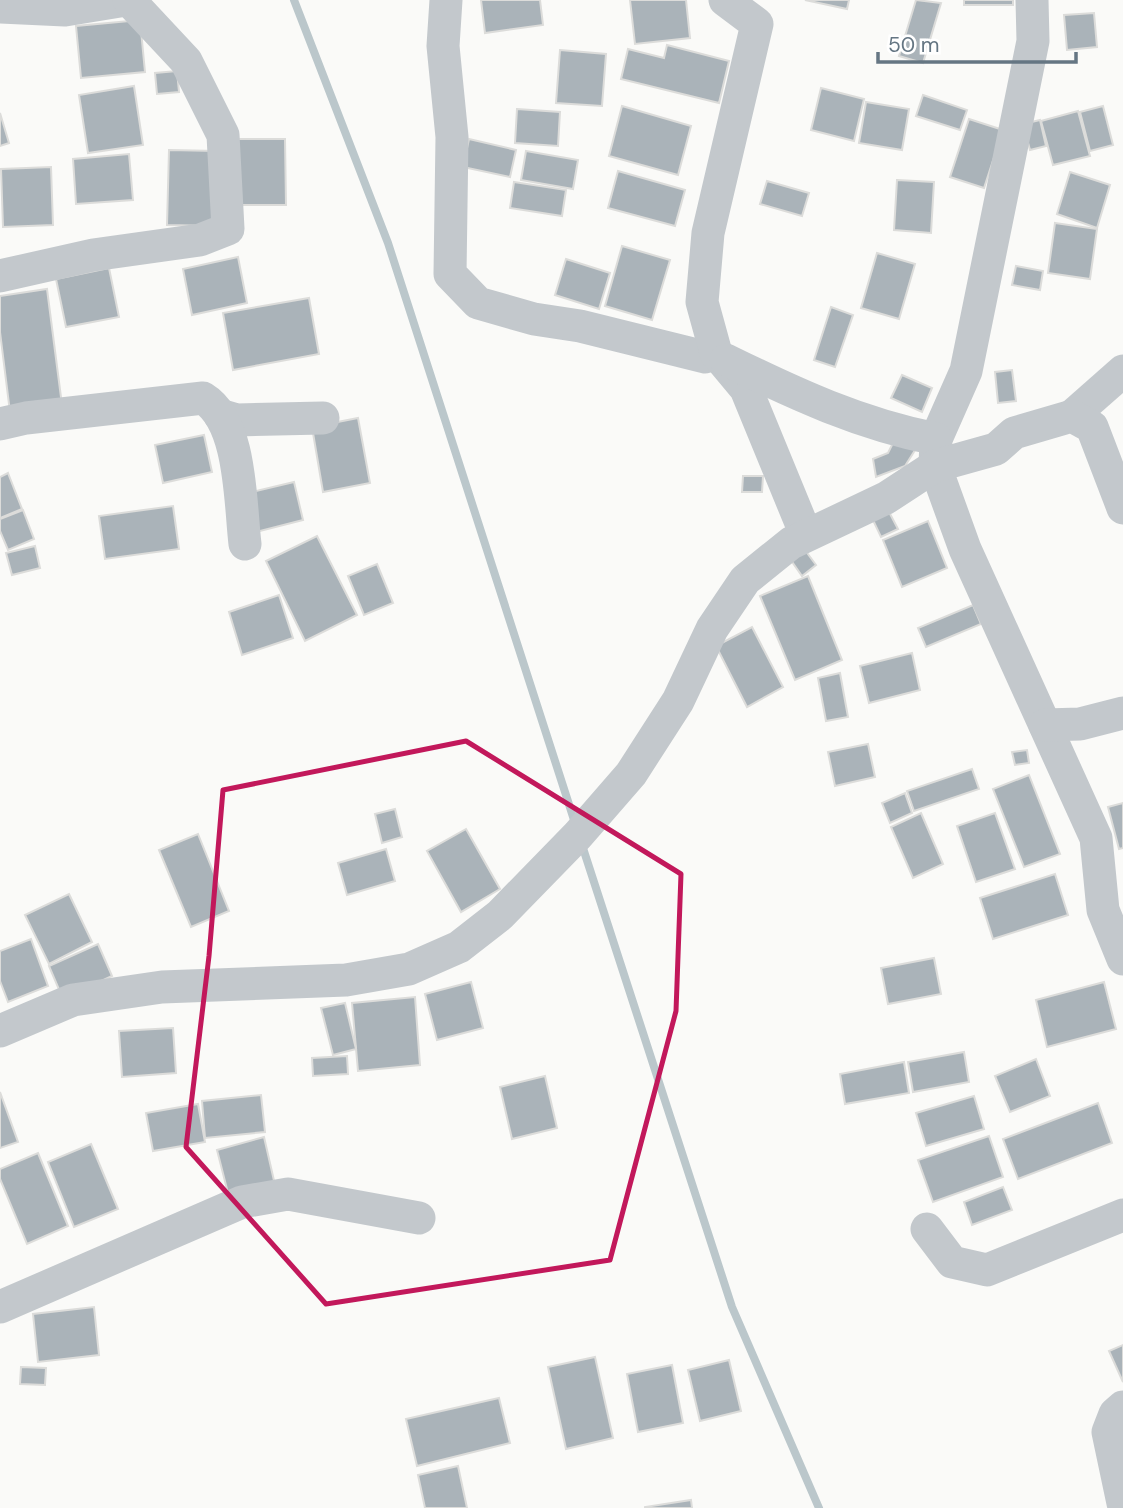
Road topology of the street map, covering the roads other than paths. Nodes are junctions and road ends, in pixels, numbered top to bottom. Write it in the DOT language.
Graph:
graph roads {
  1 [pos="128,0"];
  2 [pos="446,0"];
  3 [pos="725,0"];
  4 [pos="1032,0"];
  5 [pos="0,7"];
  6 [pos="0,276"];
  7 [pos="720,356"];
  8 [pos="1123,371"];
  9 [pos="220,415"];
  10 [pos="1072,416"];
  11 [pos="323,418"];
  12 [pos="0,424"];
  13 [pos="936,452"];
  14 [pos="1123,508"];
  15 [pos="806,535"];
  16 [pos="245,544"];
  17 [pos="1123,713"];
  18 [pos="1045,725"];
  19 [pos="1123,959"];
  20 [pos="0,1031"];
  21 [pos="1123,1214"];
  22 [pos="419,1218"];
  23 [pos="927,1229"];
  24 [pos="0,1307"];
  25 [pos="1123,1408"];
  26 [pos="1123,1503"];
  1 -- 5 [label="street"];
  1 -- 6 [label="street"];
  2 -- 7 [label="street"];
  3 -- 7 [label="street"];
  4 -- 13 [label="street"];
  7 -- 13 [label="street"];
  7 -- 15 [label="street"];
  8 -- 10 [label="street"];
  9 -- 11 [label="street"];
  9 -- 12 [label="street"];
  9 -- 16 [label="street"];
  10 -- 13 [label="street"];
  10 -- 14 [label="street"];
  13 -- 15 [label="street"];
  13 -- 18 [label="street"];
  15 -- 20 [label="street"];
  17 -- 18 [label="street"];
  18 -- 19 [label="street"];
  21 -- 23 [label="street"];
  22 -- 24 [label="street"];
  25 -- 26 [label="street"];
}
